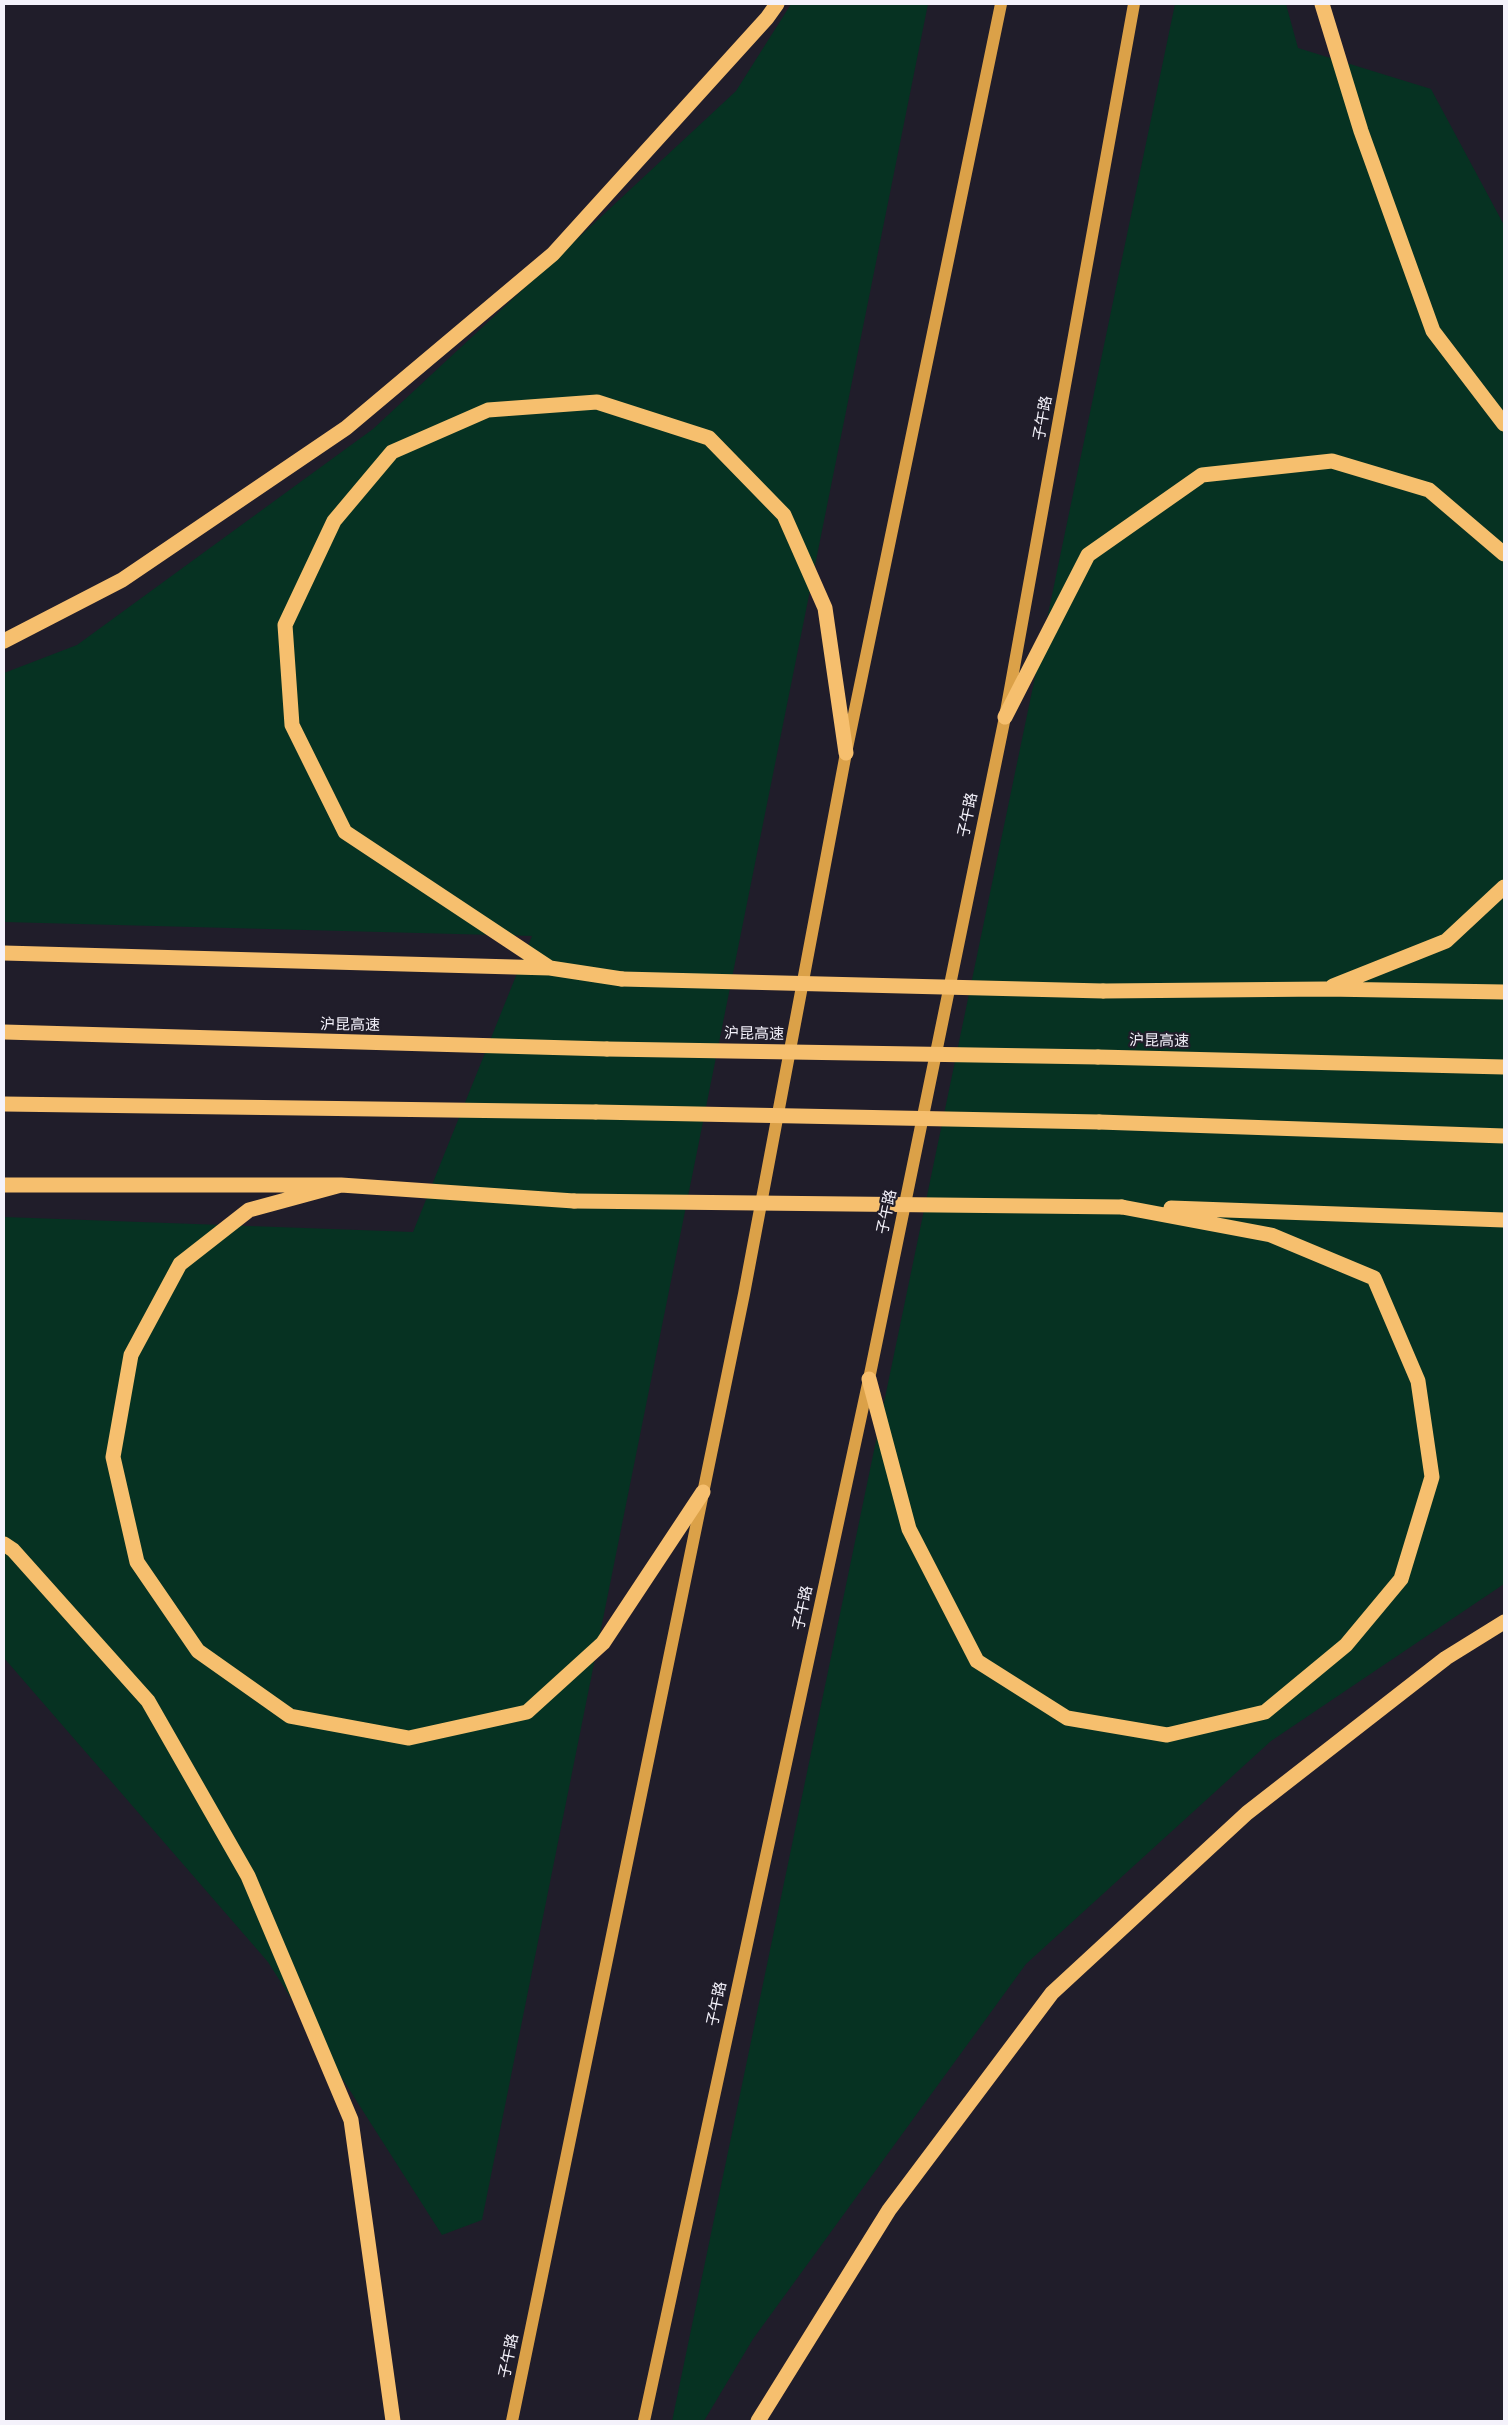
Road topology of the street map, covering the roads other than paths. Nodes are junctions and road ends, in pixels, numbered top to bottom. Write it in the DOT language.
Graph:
graph roads {
  1 [pos="777,4"];
  2 [pos="1001,4"];
  3 [pos="1134,4"];
  4 [pos="1322,4"];
  5 [pos="1504,424"];
  6 [pos="1504,554"];
  7 [pos="4,641"];
  8 [pos="1005,717"];
  9 [pos="846,753"];
  10 [pos="1504,887"];
  11 [pos="4,954"];
  12 [pos="550,968"];
  13 [pos="1326,989"];
  14 [pos="1504,992"];
  15 [pos="4,1032"];
  16 [pos="1504,1067"];
  17 [pos="4,1104"];
  18 [pos="1504,1136"];
  19 [pos="4,1185"];
  20 [pos="341,1185"];
  21 [pos="1122,1207"];
  22 [pos="1504,1220"];
  23 [pos="869,1379"];
  24 [pos="703,1492"];
  25 [pos="4,1544"];
  26 [pos="1504,1622"];
  27 [pos="393,2421"];
  28 [pos="512,2421"];
  29 [pos="644,2421"];
  30 [pos="758,2421"];
  1 -- 7 [label="highway"];
  2 -- 9 [label="main road, 子午路"];
  3 -- 8 [label="main road, 子午路"];
  4 -- 5 [label="highway"];
  6 -- 8 [label="highway"];
  8 -- 23 [label="main road, 子午路"];
  9 -- 12 [label="highway"];
  9 -- 24 [label="main road, 子午路"];
  10 -- 13 [label="highway"];
  11 -- 12 [label="highway"];
  12 -- 13 [label="highway, bridge"];
  13 -- 14 [label="highway"];
  15 -- 16 [label="highway, 沪昆高速, bridge"];
  17 -- 18 [label="highway, bridge"];
  19 -- 20 [label="highway"];
  20 -- 21 [label="highway, bridge"];
  20 -- 24 [label="highway"];
  21 -- 22 [label="highway"];
  21 -- 23 [label="highway"];
  23 -- 29 [label="main road, 子午路"];
  24 -- 28 [label="main road, 子午路"];
  25 -- 27 [label="highway"];
  26 -- 30 [label="highway"];
}
